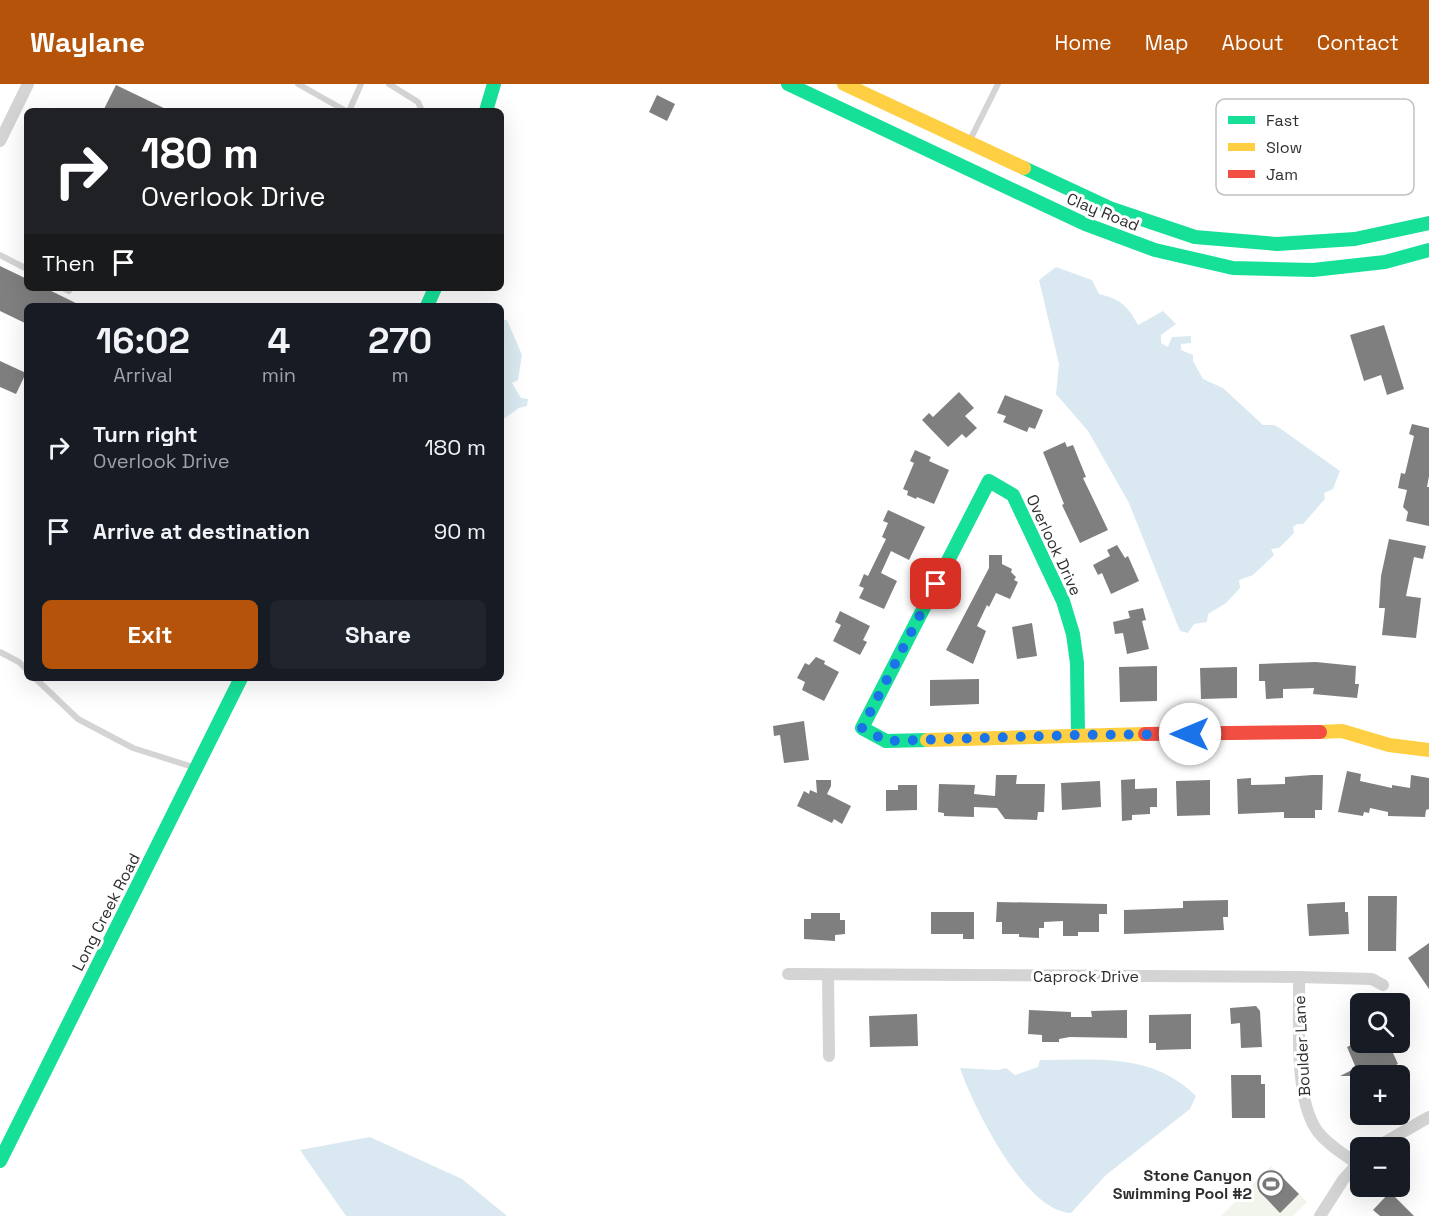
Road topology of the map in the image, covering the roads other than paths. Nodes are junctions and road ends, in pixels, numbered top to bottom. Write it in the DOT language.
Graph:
graph roads {
  1 [pos="28,84"];
  2 [pos="298,84"];
  3 [pos="362,84"];
  4 [pos="389,84"];
  5 [pos="494,84"];
  6 [pos="788,84"];
  7 [pos="844,84"];
  8 [pos="998,84"];
  9 [pos="342,108"];
  10 [pos="349,108"];
  11 [pos="421,108"];
  12 [pos="487,108"];
  13 [pos="0,141"];
  14 [pos="969,142"];
  15 [pos="1429,223"];
  16 [pos="1429,250"];
  17 [pos="0,255"];
  18 [pos="24,267"];
  19 [pos="0,652"];
  20 [pos="24,667"];
  21 [pos="39,681"];
  22 [pos="240,681"];
  23 [pos="1078,735"];
  24 [pos="1429,750"];
  25 [pos="196,768"];
  26 [pos="788,974"];
  27 [pos="828,975"];
  28 [pos="1299,977"];
  29 [pos="1383,985"];
  30 [pos="829,1056"];
  31 [pos="1429,1117"];
  32 [pos="1394,1137"];
  33 [pos="1350,1158"];
  34 [pos="0,1161"];
  35 [pos="1350,1173"];
  36 [pos="1320,1216"];
  1 -- 13 [label="street"];
  2 -- 9 [label="lane"];
  3 -- 10 [label="lane"];
  4 -- 11 [label="lane"];
  5 -- 12 [label="street"];
  6 -- 16 [label="street, Clay Road"];
  7 -- 14 [label="street, Clay Road"];
  8 -- 14 [label="lane"];
  14 -- 15 [label="street, Clay Road"];
  17 -- 18 [label="lane"];
  19 -- 20 [label="lane"];
  21 -- 25 [label="lane"];
  22 -- 25 [label="street, Long Creek Road"];
  23 -- 23 [label="street, Overlook Drive"];
  23 -- 24 [label="street"];
  25 -- 34 [label="street, Long Creek Road"];
  26 -- 27 [label="street, Caprock Drive"];
  27 -- 28 [label="street, Caprock Drive"];
  27 -- 30 [label="street"];
  28 -- 29 [label="street, Caprock Drive"];
  28 -- 33 [label="street, Boulder Lane"];
  31 -- 32 [label="street"];
  35 -- 36 [label="street"];
}
